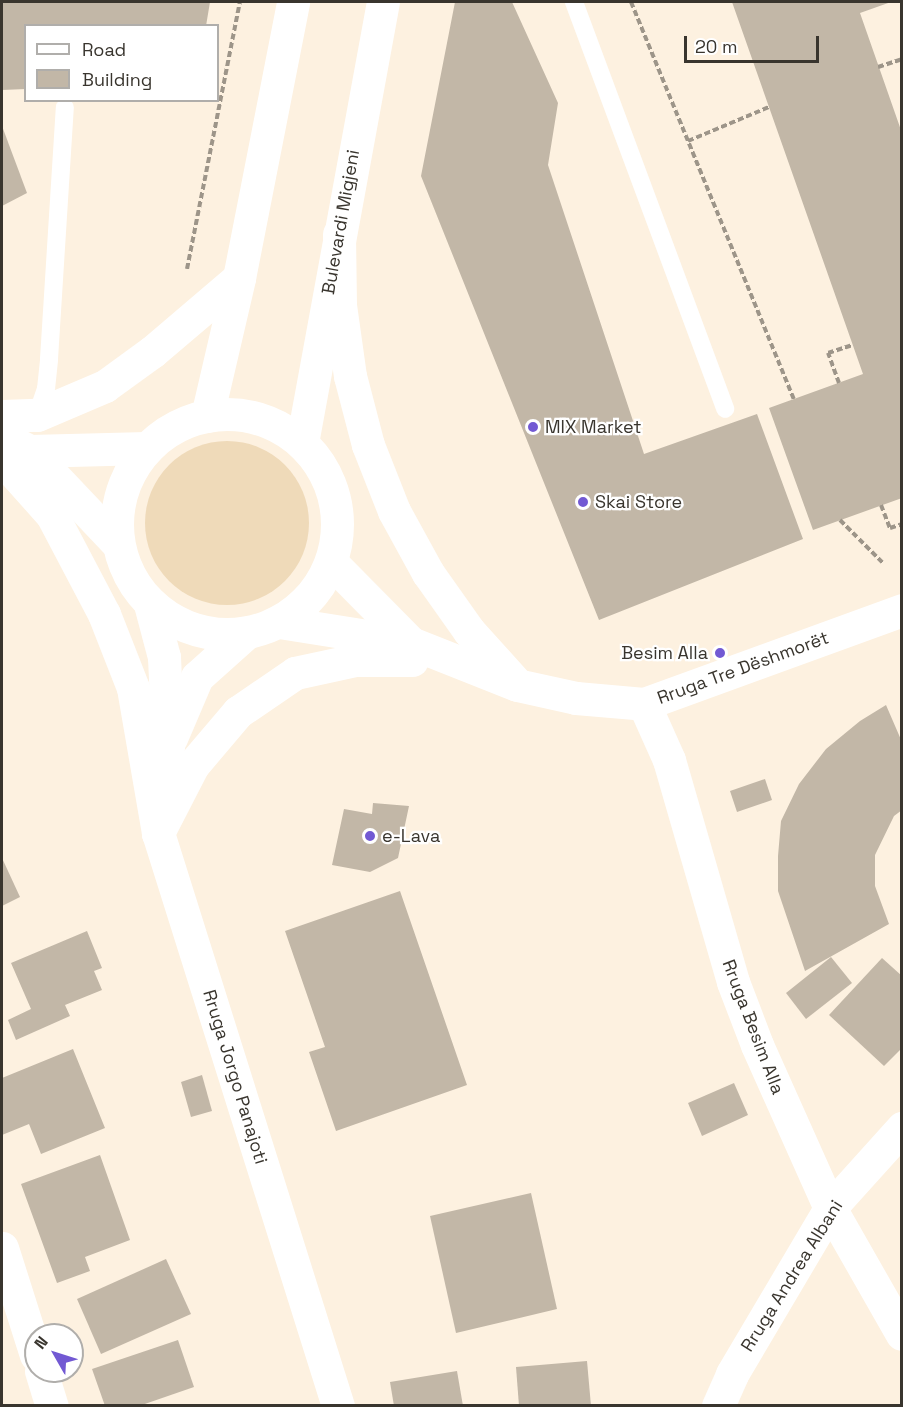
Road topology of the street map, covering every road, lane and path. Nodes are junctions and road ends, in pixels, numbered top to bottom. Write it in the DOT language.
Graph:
graph roads {
  1 [pos="240,2"];
  2 [pos="293,2"];
  3 [pos="383,2"];
  4 [pos="574,2"];
  5 [pos="631,2"];
  6 [pos="901,60"];
  7 [pos="878,67"];
  8 [pos="769,107"];
  9 [pos="64,108"];
  10 [pos="688,141"];
  11 [pos="339,234"];
  12 [pos="186,277"];
  13 [pos="239,278"];
  14 [pos="852,345"];
  15 [pos="839,383"];
  16 [pos="794,399"];
  17 [pos="725,409"];
  18 [pos="37,415"];
  19 [pos="2,416"];
  20 [pos="207,416"];
  21 [pos="302,442"];
  22 [pos="147,448"];
  23 [pos="11,449"];
  24 [pos="881,505"];
  25 [pos="840,520"];
  26 [pos="902,524"];
  27 [pos="118,544"];
  28 [pos="331,562"];
  29 [pos="884,564"];
  30 [pos="150,604"];
  31 [pos="902,610"];
  32 [pos="279,622"];
  33 [pos="246,633"];
  34 [pos="411,643"];
  35 [pos="450,661"];
  36 [pos="517,685"];
  37 [pos="644,704"];
  38 [pos="168,746"];
  39 [pos="158,833"];
  40 [pos="902,1128"];
  41 [pos="830,1208"];
  42 [pos="2,1248"];
  43 [pos="26,1323"];
  44 [pos="902,1334"];
  45 [pos="45,1383"];
  46 [pos="52,1406"];
  47 [pos="338,1406"];
  48 [pos="718,1406"];
  1 -- 12 [label="path"];
  2 -- 13 [label="main road"];
  3 -- 11 [label="main road, Bulevardi Migjeni"];
  4 -- 17 [label="lane"];
  5 -- 10 [label="path"];
  6 -- 7 [label="path"];
  8 -- 10 [label="path"];
  9 -- 18 [label="lane"];
  10 -- 16 [label="path"];
  11 -- 21 [label="main road, Bulevardi Migjeni"];
  11 -- 36 [label="main road"];
  13 -- 18 [label="main road"];
  13 -- 20 [label="main road"];
  14 -- 15 [label="path"];
  18 -- 19 [label="main road"];
  20 -- 21 [label="main road"];
  20 -- 22 [label="main road"];
  21 -- 28 [label="main road"];
  22 -- 23 [label="main road"];
  22 -- 27 [label="main road"];
  23 -- 27 [label="main road"];
  23 -- 39 [label="main road"];
  24 -- 26 [label="path"];
  25 -- 29 [label="path"];
  27 -- 30 [label="main road"];
  28 -- 32 [label="main road"];
  28 -- 34 [label="main road, Rruga Tre Dëshmorët"];
  30 -- 33 [label="main road"];
  30 -- 38 [label="main road, Rruga Jorgo Panajoti"];
  31 -- 37 [label="main road, Rruga Tre Dëshmorët"];
  32 -- 33 [label="main road"];
  32 -- 34 [label="main road, Rruga Tre Dëshmorët"];
  33 -- 38 [label="main road, Rruga Jorgo Panajoti"];
  34 -- 35 [label="main road, Rruga Tre Dëshmorët"];
  35 -- 36 [label="main road, Rruga Tre Dëshmorët"];
  35 -- 39 [label="main road"];
  36 -- 37 [label="main road, Rruga Tre Dëshmorët"];
  37 -- 41 [label="main road, Rruga Besim Alla"];
  38 -- 39 [label="main road, Rruga Jorgo Panajoti"];
  39 -- 47 [label="main road, Rruga Jorgo Panajoti"];
  40 -- 41 [label="main road, Rruga Andrea Albani"];
  41 -- 44 [label="main road, Rruga Besim Alla"];
  41 -- 48 [label="main road, Rruga Andrea Albani"];
  42 -- 43 [label="main road"];
  45 -- 46 [label="main road"];
}
